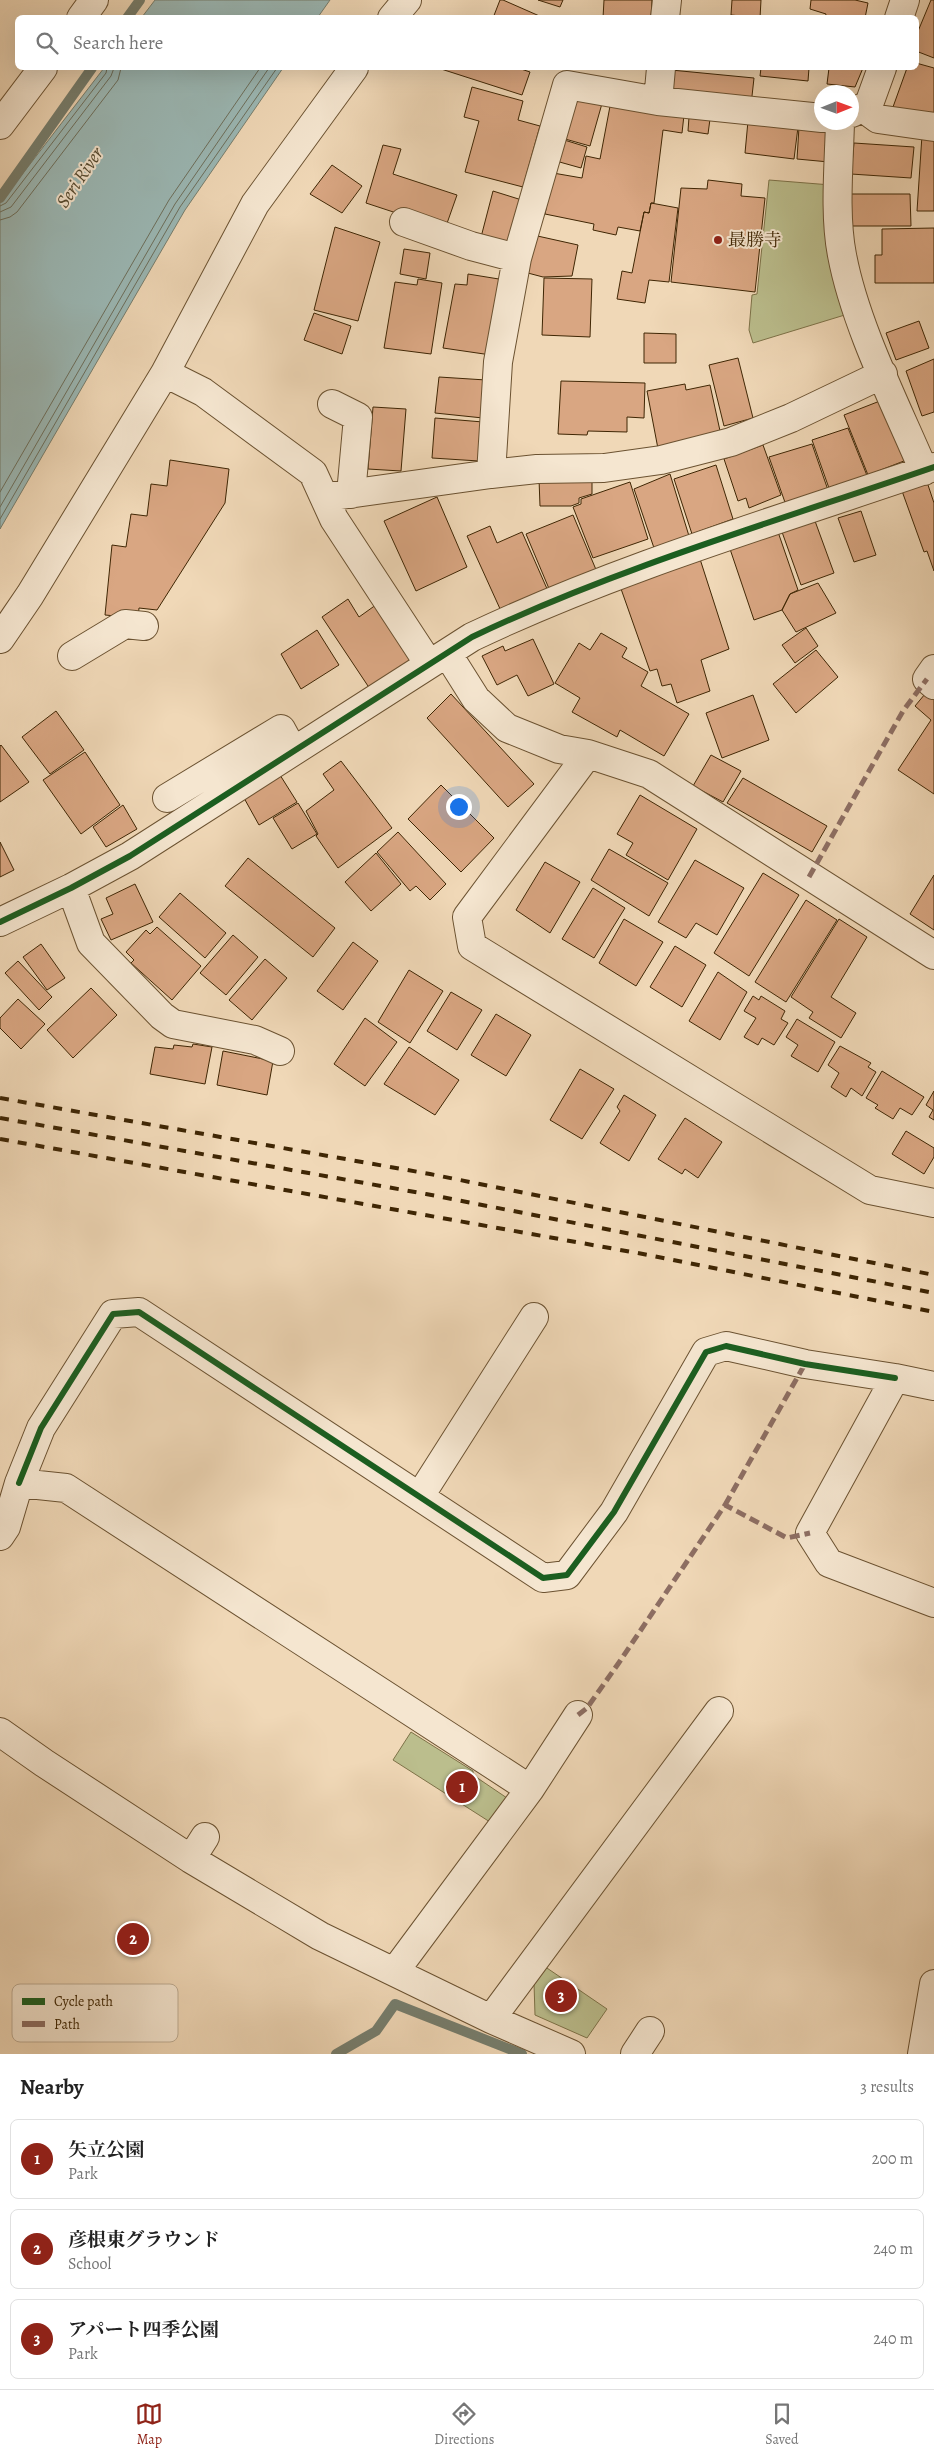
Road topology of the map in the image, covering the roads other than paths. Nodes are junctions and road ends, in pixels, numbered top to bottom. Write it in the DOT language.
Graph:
graph roads {
  1 [pos="94,0"];
  2 [pos="407,0"];
  3 [pos="668,0"];
  4 [pos="905,0"];
  5 [pos="83,15"];
  6 [pos="394,15"];
  7 [pos="666,15"];
  8 [pos="900,15"];
  9 [pos="41,70"];
  10 [pos="353,70"];
  11 [pos="660,70"];
  12 [pos="881,70"];
  13 [pos="658,101"];
  14 [pos="859,109"];
  15 [pos="859,110"];
  16 [pos="814,117"];
  17 [pos="0,125"];
  18 [pos="934,127"];
  19 [pos="840,130"];
  20 [pos="404,222"];
  21 [pos="517,258"];
  22 [pos="165,373"];
  23 [pos="883,374"];
  24 [pos="332,404"];
  25 [pos="929,469"];
  26 [pos="491,474"];
  27 [pos="338,496"];
  28 [pos="144,626"];
  29 [pos="0,639"];
  30 [pos="72,656"];
  31 [pos="438,659"];
  32 [pos="934,668"];
  33 [pos="934,685"];
  34 [pos="294,751"];
  35 [pos="588,754"];
  36 [pos="167,798"];
  37 [pos="71,888"];
  38 [pos="0,922"];
  39 [pos="934,955"];
  40 [pos="280,1051"];
  41 [pos="934,1203"];
  42 [pos="534,1317"];
  43 [pos="894,1378"];
  44 [pos="934,1386"];
  45 [pos="19,1483"];
  46 [pos="420,1496"];
  47 [pos="0,1536"];
  48 [pos="934,1603"];
  49 [pos="719,1711"];
  50 [pos="578,1715"];
  51 [pos="0,1732"];
  52 [pos="530,1789"];
  53 [pos="395,1971"];
  54 [pos="934,1984"];
  55 [pos="491,2019"];
  56 [pos="650,2031"];
  57 [pos="571,2054"];
  58 [pos="635,2054"];
  59 [pos="922,2054"];
  1 -- 5 [label="street"];
  2 -- 6 [label="street"];
  3 -- 7 [label="street"];
  4 -- 8 [label="street"];
  9 -- 17 [label="street"];
  10 -- 22 [label="street"];
  11 -- 13 [label="street"];
  12 -- 14 [label="street"];
  13 -- 16 [label="street"];
  13 -- 21 [label="street"];
  15 -- 18 [label="street"];
  19 -- 23 [label="street"];
  20 -- 21 [label="street"];
  21 -- 26 [label="street"];
  22 -- 27 [label="street"];
  22 -- 29 [label="street"];
  23 -- 25 [label="street"];
  23 -- 26 [label="street"];
  24 -- 27 [label="street"];
  25 -- 31 [label="street"];
  26 -- 27 [label="street"];
  27 -- 31 [label="street"];
  28 -- 30 [label="street"];
  31 -- 34 [label="street"];
  31 -- 35 [label="street"];
  32 -- 33 [label="street"];
  34 -- 36 [label="street"];
  34 -- 37 [label="street"];
  35 -- 39 [label="street"];
  35 -- 41 [label="street"];
  37 -- 38 [label="street"];
  37 -- 40 [label="street"];
  42 -- 46 [label="street"];
  43 -- 44 [label="street"];
  43 -- 46 [label="street"];
  43 -- 48 [label="street"];
  45 -- 46 [label="street"];
  45 -- 47 [label="street"];
  45 -- 52 [label="street"];
  49 -- 55 [label="street"];
  50 -- 52 [label="street"];
  51 -- 53 [label="street"];
  52 -- 53 [label="street"];
  53 -- 55 [label="street"];
  54 -- 59 [label="street"];
  55 -- 57 [label="street"];
  56 -- 58 [label="street"];
}
